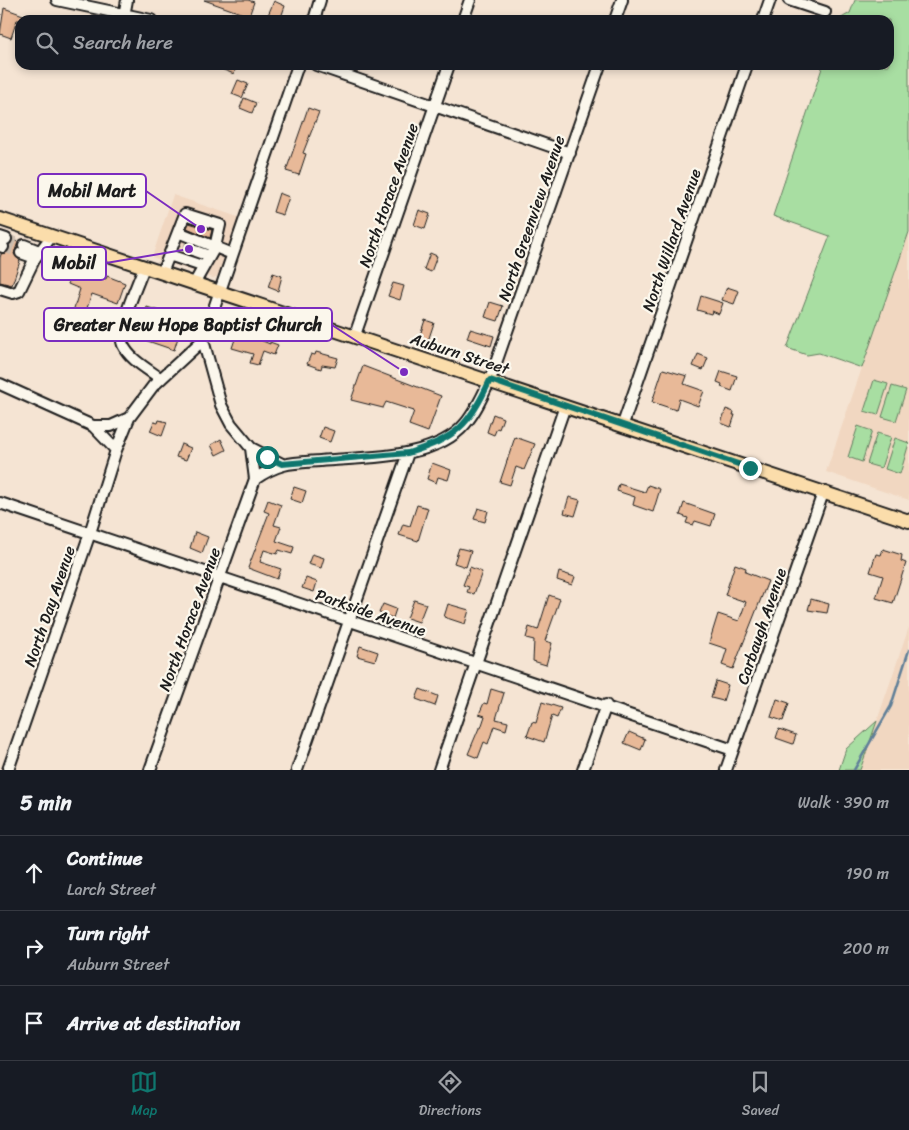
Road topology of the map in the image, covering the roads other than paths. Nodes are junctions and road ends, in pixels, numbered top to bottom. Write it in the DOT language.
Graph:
graph roads {
  1 [pos="57,0"];
  2 [pos="127,0"];
  3 [pos="320,0"];
  4 [pos="470,0"];
  5 [pos="622,0"];
  6 [pos="770,0"];
  7 [pos="789,0"];
  8 [pos="825,12"];
  9 [pos="120,15"];
  10 [pos="124,15"];
  11 [pos="316,15"];
  12 [pos="465,15"];
  13 [pos="617,15"];
  14 [pos="765,15"];
  15 [pos="296,70"];
  16 [pos="331,70"];
  17 [pos="447,70"];
  18 [pos="598,70"];
  19 [pos="745,70"];
  20 [pos="436,105"];
  21 [pos="570,152"];
  22 [pos="0,220"];
  23 [pos="178,232"];
  24 [pos="50,237"];
  25 [pos="23,249"];
  26 [pos="195,251"];
  27 [pos="212,251"];
  28 [pos="37,254"];
  29 [pos="232,254"];
  30 [pos="169,256"];
  31 [pos="202,266"];
  32 [pos="144,267"];
  33 [pos="162,274"];
  34 [pos="194,284"];
  35 [pos="0,289"];
  36 [pos="219,292"];
  37 [pos="355,335"];
  38 [pos="203,340"];
  39 [pos="161,379"];
  40 [pos="490,380"];
  41 [pos="0,384"];
  42 [pos="565,406"];
  43 [pos="129,418"];
  44 [pos="623,424"];
  45 [pos="93,426"];
  46 [pos="251,448"];
  47 [pos="116,450"];
  48 [pos="408,453"];
  49 [pos="282,464"];
  50 [pos="255,479"];
  51 [pos="823,493"];
  52 [pos="0,503"];
  53 [pos="909,521"];
  54 [pos="90,533"];
  55 [pos="220,577"];
  56 [pos="349,620"];
  57 [pos="475,663"];
  58 [pos="606,705"];
  59 [pos="733,750"];
  60 [pos="8,770"];
  61 [pos="150,770"];
  62 [pos="297,770"];
  63 [pos="438,770"];
  64 [pos="583,770"];
  65 [pos="726,770"];
  1 -- 9 [label="street"];
  2 -- 10 [label="street"];
  3 -- 11 [label="street"];
  4 -- 12 [label="street"];
  5 -- 13 [label="street"];
  6 -- 14 [label="street"];
  7 -- 8 [label="street"];
  15 -- 29 [label="street"];
  16 -- 20 [label="street"];
  17 -- 20 [label="street, North Horace Avenue"];
  18 -- 21 [label="street, North Greenview Avenue"];
  19 -- 44 [label="street, North Willard Avenue"];
  20 -- 21 [label="street"];
  20 -- 37 [label="street, North Horace Avenue"];
  21 -- 40 [label="street, North Greenview Avenue"];
  22 -- 24 [label="main road, Auburn Street"];
  23 -- 27 [label="street"];
  23 -- 27 [label="street"];
  23 -- 30 [label="street"];
  24 -- 28 [label="street"];
  24 -- 32 [label="main road, Auburn Street"];
  25 -- 28 [label="street"];
  26 -- 27 [label="street"];
  27 -- 29 [label="street"];
  27 -- 31 [label="street"];
  28 -- 35 [label="street"];
  29 -- 36 [label="street"];
  30 -- 31 [label="street"];
  30 -- 33 [label="street"];
  31 -- 34 [label="street"];
  32 -- 33 [label="main road, Auburn Street"];
  32 -- 39 [label="street"];
  33 -- 34 [label="main road, Auburn Street"];
  34 -- 36 [label="main road, Auburn Street"];
  36 -- 37 [label="main road, Auburn Street"];
  36 -- 38 [label="street"];
  37 -- 40 [label="main road, Auburn Street"];
  38 -- 39 [label="street, North Day Avenue"];
  38 -- 46 [label="street"];
  39 -- 43 [label="street, North Day Avenue"];
  40 -- 42 [label="main road, Auburn Street"];
  40 -- 48 [label="street, North Greenview Avenue"];
  41 -- 45 [label="street"];
  42 -- 44 [label="main road, Auburn Street"];
  42 -- 57 [label="street"];
  43 -- 45 [label="street"];
  43 -- 47 [label="street, North Day Avenue"];
  44 -- 51 [label="main road, Auburn Street"];
  45 -- 47 [label="street"];
  46 -- 49 [label="street"];
  46 -- 50 [label="street"];
  47 -- 54 [label="street, North Day Avenue"];
  48 -- 49 [label="street, North Greenview Avenue"];
  48 -- 56 [label="street"];
  49 -- 50 [label="street"];
  50 -- 55 [label="street, North Horace Avenue"];
  51 -- 53 [label="main road, Auburn Street"];
  51 -- 59 [label="street, Carbaugh Avenue"];
  52 -- 54 [label="street, Parkside Avenue"];
  54 -- 55 [label="street, Parkside Avenue"];
  54 -- 60 [label="street, North Day Avenue"];
  55 -- 56 [label="street, Parkside Avenue"];
  55 -- 61 [label="street, North Horace Avenue"];
  56 -- 57 [label="street, Parkside Avenue"];
  56 -- 62 [label="street"];
  57 -- 58 [label="street, Parkside Avenue"];
  57 -- 63 [label="street"];
  58 -- 59 [label="street, Parkside Avenue"];
  58 -- 64 [label="street"];
  59 -- 65 [label="street, Carbaugh Avenue"];
}
